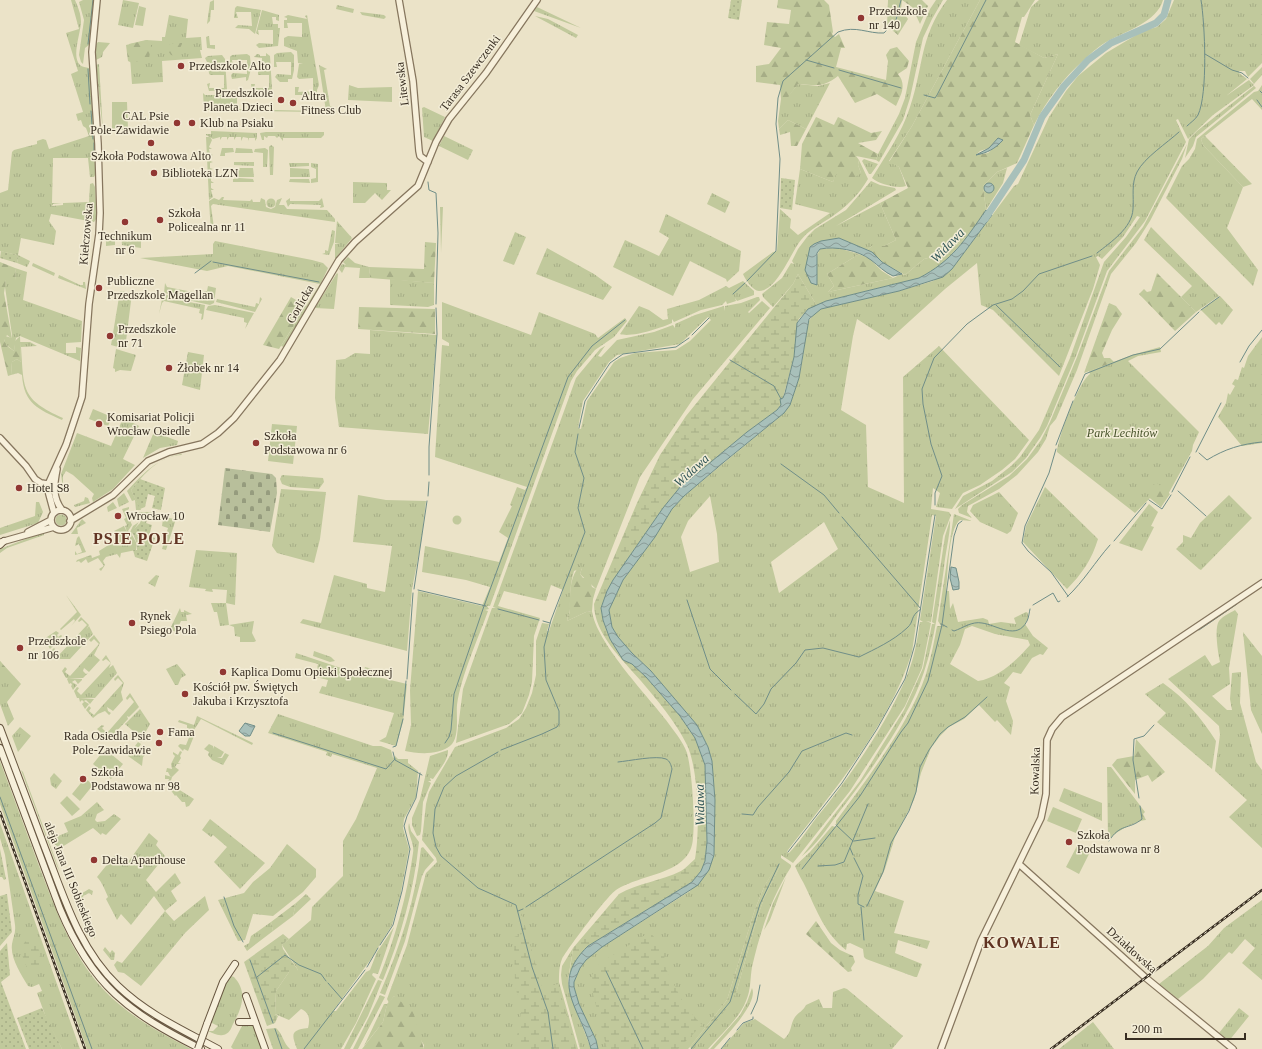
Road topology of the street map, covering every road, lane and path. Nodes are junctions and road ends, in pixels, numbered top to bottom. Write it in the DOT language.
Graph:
graph roads {
  1 [pos="97,0"];
  2 [pos="400,0"];
  3 [pos="537,0"];
  4 [pos="428,162"];
  5 [pos="0,438"];
  6 [pos="51,484"];
  7 [pos="88,510"];
  8 [pos="65,512"];
  9 [pos="54,513"];
  10 [pos="51,520"];
  11 [pos="70,521"];
  12 [pos="54,527"];
  13 [pos="26,533"];
  14 [pos="1,542"];
  15 [pos="1262,584"];
  16 [pos="0,728"];
  17 [pos="0,748"];
  18 [pos="1019,864"];
  19 [pos="235,964"];
  20 [pos="246,996"];
  21 [pos="239,1022"];
  22 [pos="255,1022"];
  23 [pos="179,1038"];
  24 [pos="193,1049"];
  25 [pos="199,1049"];
  26 [pos="218,1049"];
  27 [pos="265,1049"];
  28 [pos="941,1049"];
  29 [pos="1232,1049"];
  1 -- 6 [label="street, Kiełczowska"];
  2 -- 4 [label="street, Litewska"];
  3 -- 4 [label="street, Tarasa Szewczenki"];
  4 -- 7 [label="street, Gorlicka"];
  5 -- 6 [label="street"];
  6 -- 8 [label="street"];
  6 -- 9 [label="street"];
  7 -- 8 [label="street"];
  7 -- 11 [label="street, Gorlicka"];
  8 -- 9 [label="street"];
  8 -- 11 [label="street"];
  9 -- 10 [label="street"];
  10 -- 12 [label="street"];
  10 -- 13 [label="street"];
  11 -- 12 [label="street"];
  12 -- 13 [label="street"];
  13 -- 14 [label="street"];
  15 -- 18 [label="street, Kowalska"];
  16 -- 26 [label="main road, aleja Jana III Sobieskiego"];
  17 -- 23 [label="main road, aleja Jana III Sobieskiego"];
  18 -- 28 [label="street, Kowalska"];
  18 -- 29 [label="street, Działdowska"];
  19 -- 25 [label="main road, bridge"];
  20 -- 22 [label="main road"];
  21 -- 22 [label="main road"];
  22 -- 27 [label="main road"];
  23 -- 24 [label="main road"];
  23 -- 25 [label="main road, aleja Jana III Sobieskiego"];
}
